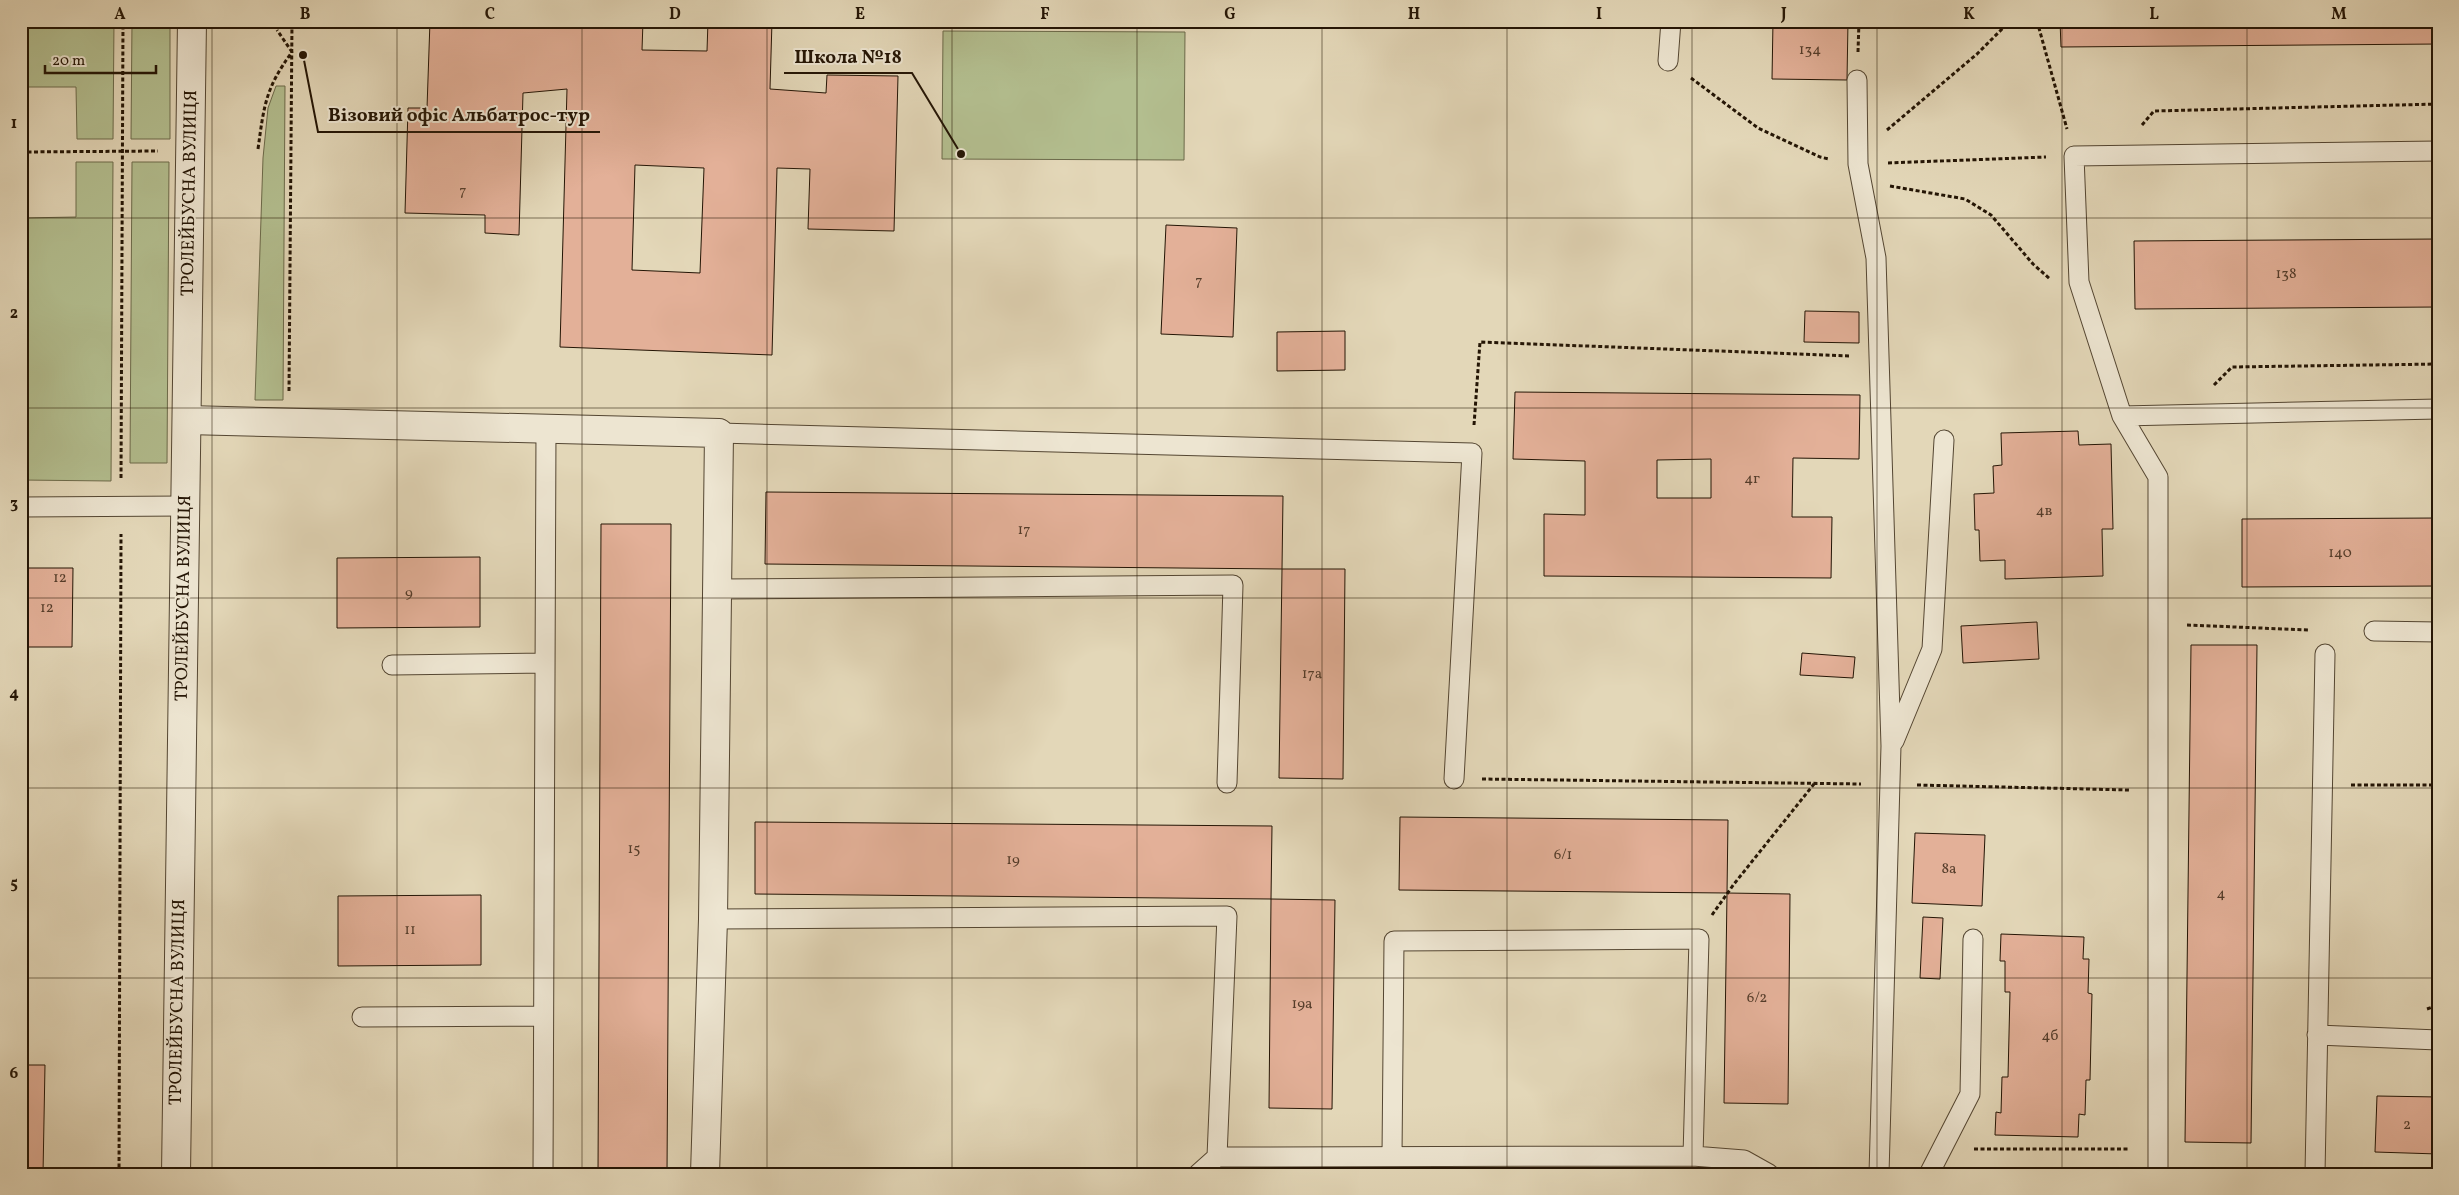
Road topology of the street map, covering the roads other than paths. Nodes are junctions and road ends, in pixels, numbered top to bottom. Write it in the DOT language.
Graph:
graph roads {
  1 [pos="192,21"];
  2 [pos="1671,21"];
  3 [pos="1668,61"];
  4 [pos="1857,80"];
  5 [pos="2438,151"];
  6 [pos="2438,409"];
  7 [pos="2122,416"];
  8 [pos="186,420"];
  9 [pos="546,429"];
  10 [pos="719,433"];
  11 [pos="1944,440"];
  12 [pos="185,506"];
  13 [pos="21,507"];
  14 [pos="717,589"];
  15 [pos="2374,632"];
  16 [pos="2438,632"];
  17 [pos="2325,654"];
  18 [pos="545,664"];
  19 [pos="392,665"];
  20 [pos="1891,746"];
  21 [pos="1454,779"];
  22 [pos="1226,783"];
  23 [pos="713,919"];
  24 [pos="1973,939"];
  25 [pos="542,1016"];
  26 [pos="362,1017"];
  27 [pos="2317,1035"];
  28 [pos="2438,1040"];
  29 [pos="1392,1156"];
  30 [pos="1692,1156"];
  31 [pos="1218,1157"];
  32 [pos="176,1174"];
  33 [pos="542,1174"];
  34 [pos="705,1174"];
  35 [pos="1198,1174"];
  36 [pos="1769,1174"];
  37 [pos="1880,1174"];
  38 [pos="1929,1174"];
  39 [pos="2158,1174"];
  40 [pos="2315,1174"];
  1 -- 8 [label="street, ТРОЛЕЙБУСНА ВУЛИЦЯ"];
  2 -- 3 [label="lane"];
  4 -- 20 [label="lane"];
  5 -- 7 [label="lane"];
  6 -- 7 [label="lane"];
  7 -- 39 [label="lane"];
  8 -- 9 [label="street"];
  8 -- 12 [label="street, ТРОЛЕЙБУСНА ВУЛИЦЯ"];
  9 -- 10 [label="street"];
  9 -- 18 [label="lane"];
  10 -- 14 [label="street"];
  10 -- 21 [label="lane"];
  11 -- 20 [label="lane"];
  12 -- 13 [label="lane"];
  12 -- 32 [label="street, ТРОЛЕЙБУСНА ВУЛИЦЯ"];
  14 -- 22 [label="lane"];
  14 -- 23 [label="street"];
  15 -- 16 [label="lane"];
  17 -- 27 [label="lane"];
  18 -- 19 [label="lane"];
  18 -- 25 [label="lane"];
  20 -- 37 [label="lane"];
  23 -- 31 [label="lane"];
  23 -- 34 [label="street"];
  24 -- 38 [label="lane"];
  25 -- 26 [label="lane"];
  25 -- 33 [label="lane"];
  27 -- 28 [label="lane"];
  27 -- 40 [label="lane"];
  29 -- 30 [label="lane"];
  29 -- 30 [label="lane"];
  29 -- 31 [label="lane"];
  30 -- 36 [label="lane"];
  31 -- 35 [label="lane"];
}
